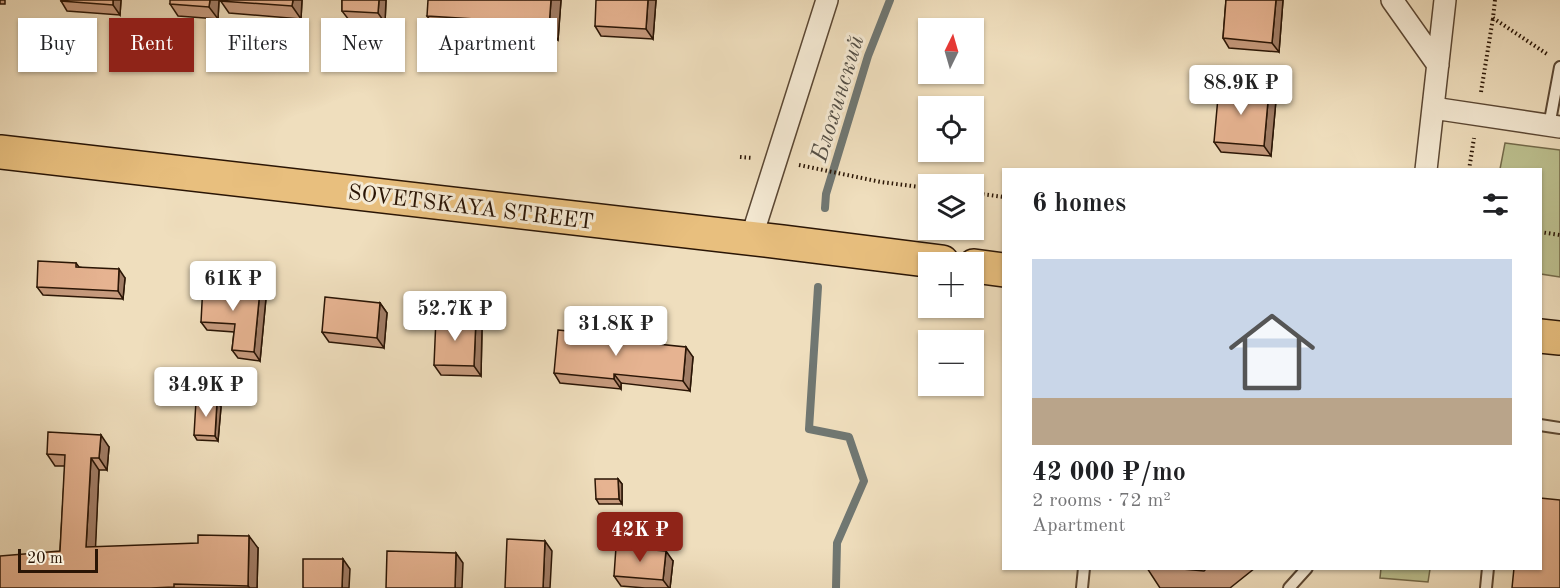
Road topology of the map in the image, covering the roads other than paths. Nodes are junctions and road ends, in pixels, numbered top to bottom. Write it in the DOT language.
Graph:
graph roads {
  1 [pos="827,0"];
  2 [pos="1392,0"];
  3 [pos="1445,0"];
  4 [pos="1438,64"];
  5 [pos="1560,67"];
  6 [pos="1433,108"];
  7 [pos="1554,127"];
  8 [pos="0,152"];
  9 [pos="1426,168"];
  10 [pos="750,239"];
  11 [pos="918,259"];
  12 [pos="984,267"];
  13 [pos="1002,270"];
  14 [pos="1542,336"];
  15 [pos="1560,338"];
  16 [pos="1542,425"];
  17 [pos="1560,428"];
  18 [pos="1084,570"];
  19 [pos="1305,570"];
  20 [pos="1488,570"];
  21 [pos="1082,588"];
  22 [pos="1289,588"];
  23 [pos="1486,588"];
  1 -- 10 [label="street"];
  2 -- 4 [label="street"];
  3 -- 4 [label="street"];
  4 -- 6 [label="street"];
  5 -- 7 [label="lane"];
  6 -- 7 [label="street"];
  6 -- 9 [label="street"];
  8 -- 10 [label="main road, SOVETSKAYA STREET"];
  10 -- 11 [label="main road, SOVETSKAYA STREET"];
  12 -- 13 [label="main road"];
  14 -- 15 [label="main road"];
  16 -- 17 [label="lane"];
  18 -- 21 [label="lane"];
  19 -- 22 [label="lane"];
  20 -- 23 [label="lane"];
}
